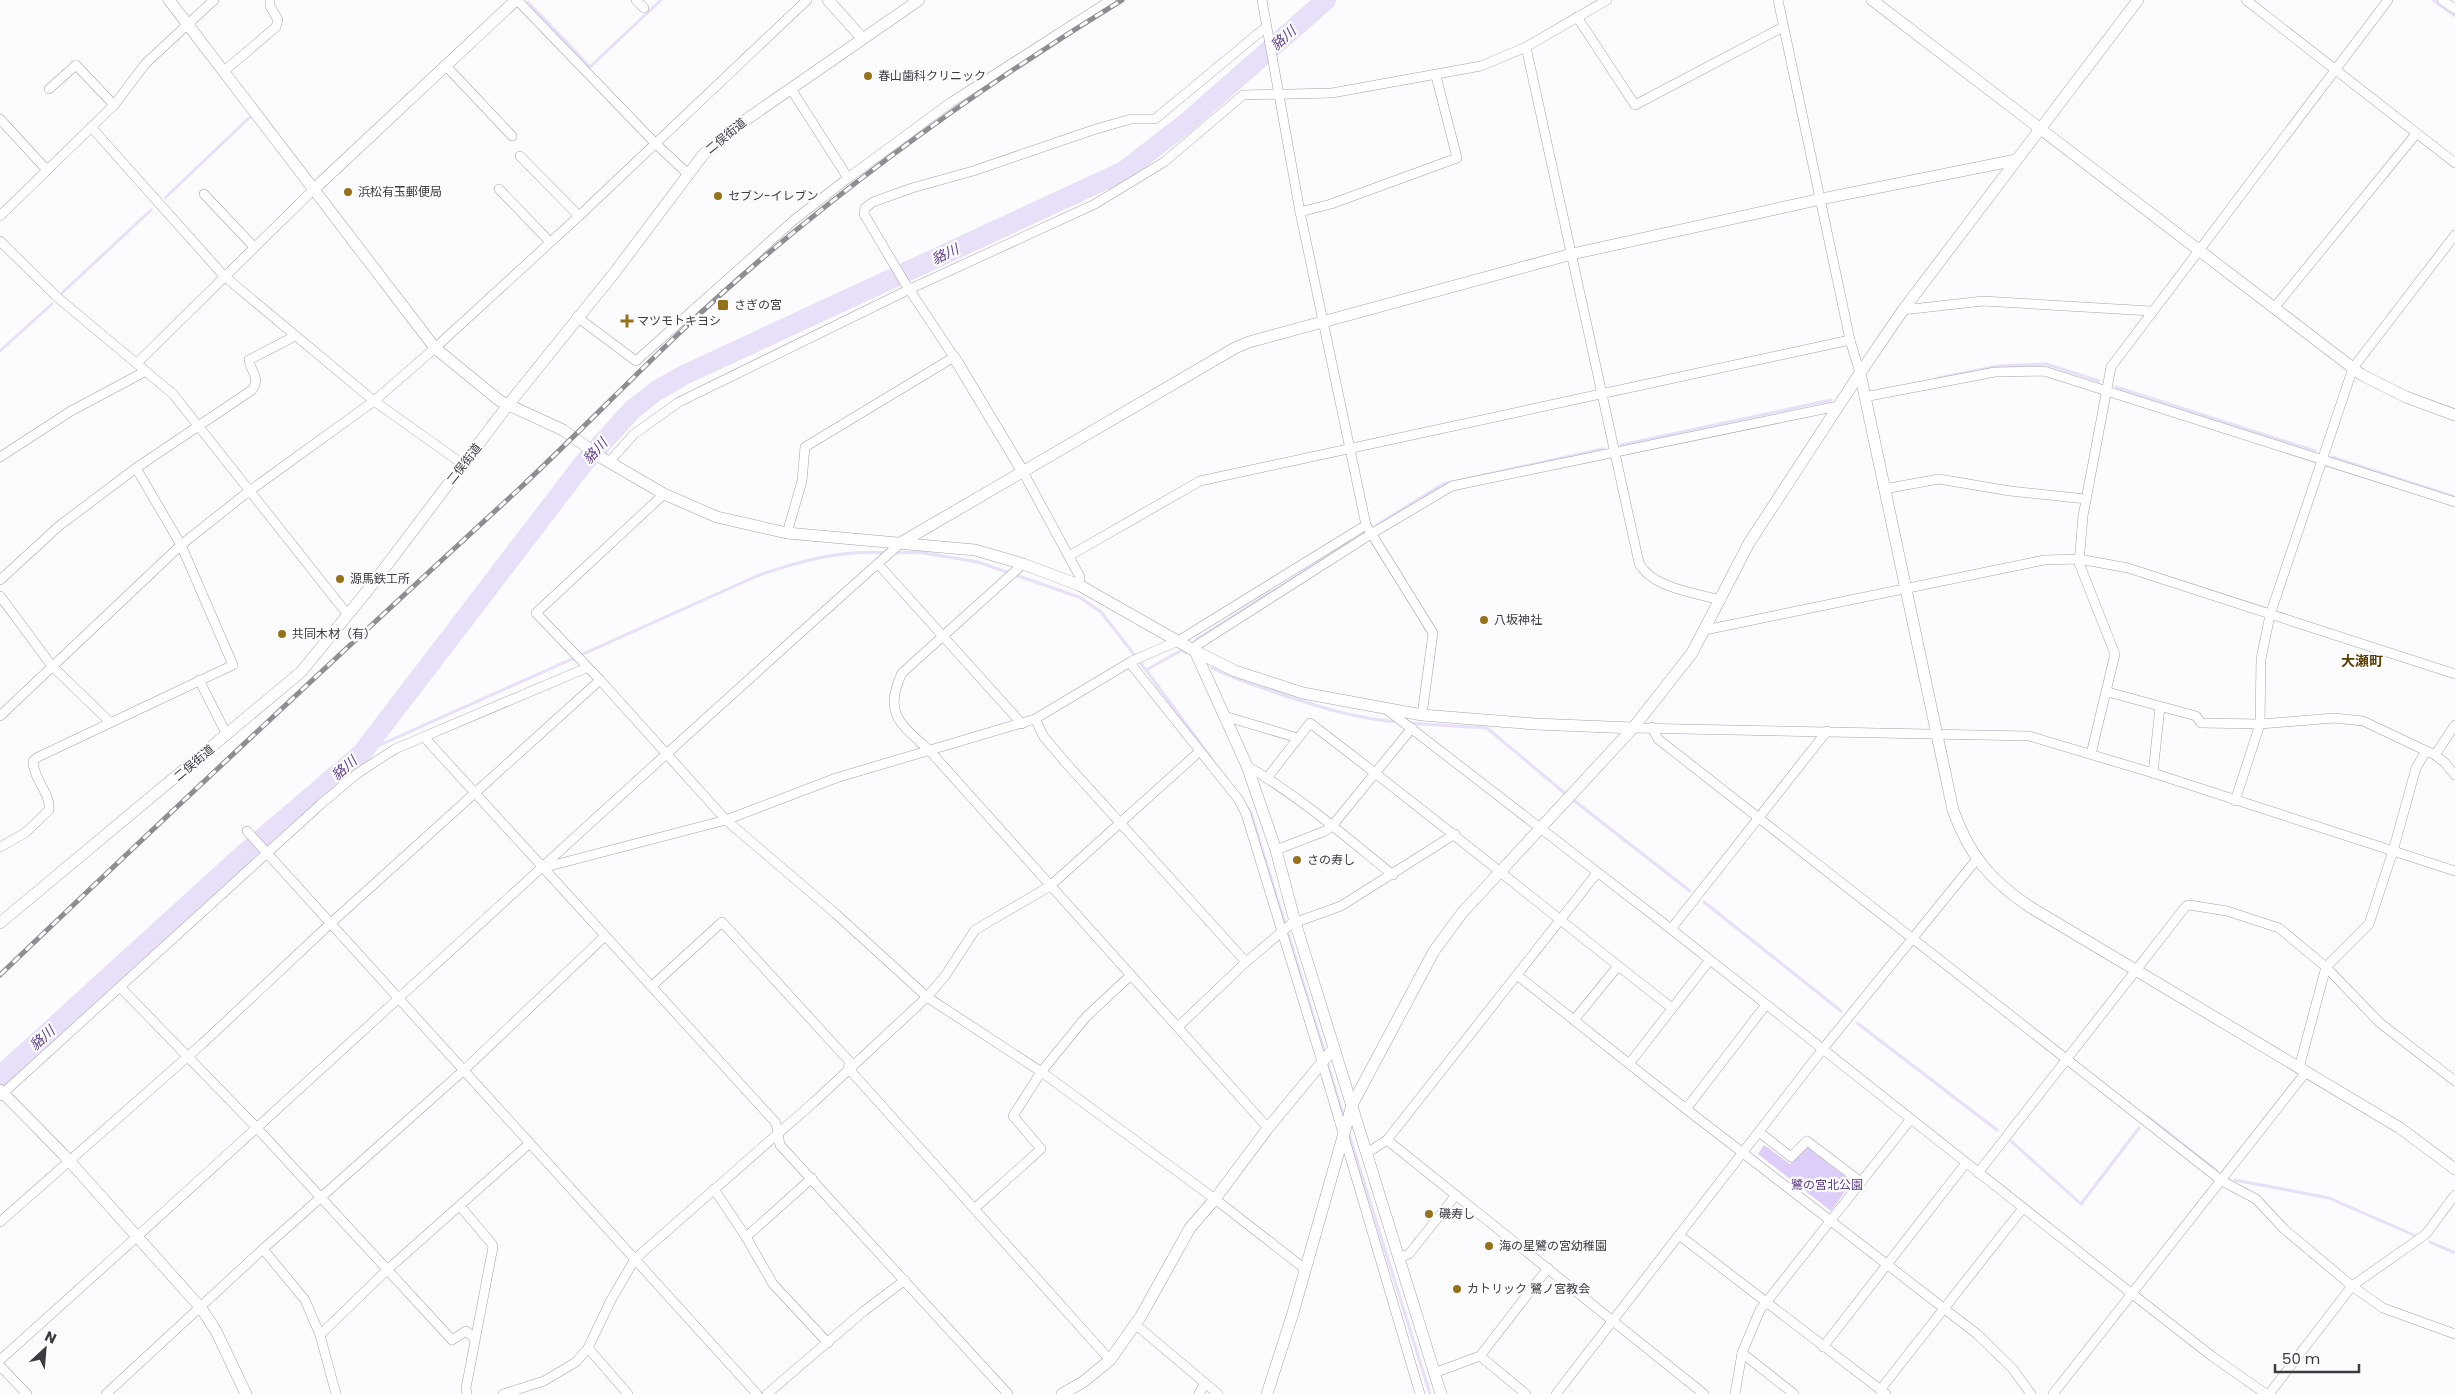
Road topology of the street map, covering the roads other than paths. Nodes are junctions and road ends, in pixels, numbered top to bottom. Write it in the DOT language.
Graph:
graph roads {
  1 [pos="169,0"];
  2 [pos="214,0"];
  3 [pos="270,0"];
  4 [pos="516,0"];
  5 [pos="636,0"];
  6 [pos="807,0"];
  7 [pos="828,0"];
  8 [pos="919,0"];
  9 [pos="1111,0"];
  10 [pos="1262,0"];
  11 [pos="1607,0"];
  12 [pos="1778,0"];
  13 [pos="2138,0"];
  14 [pos="2246,0"];
  15 [pos="2388,0"];
  16 [pos="2442,0"];
  17 [pos="1879,2"];
  18 [pos="644,8"];
  19 [pos="2455,9"];
  20 [pos="1577,17"];
  21 [pos="188,26"];
  22 [pos="1266,27"];
  23 [pos="1783,27"];
  24 [pos="862,38"];
  25 [pos="1526,47"];
  26 [pos="446,66"];
  27 [pos="2337,69"];
  28 [pos="223,72"];
  29 [pos="1436,76"];
  30 [pos="49,89"];
  31 [pos="791,89"];
  32 [pos="1279,94"];
  33 [pos="114,105"];
  34 [pos="0,119"];
  35 [pos="90,127"];
  36 [pos="2040,130"];
  37 [pos="2416,134"];
  38 [pos="512,136"];
  39 [pos="654,143"];
  40 [pos="520,156"];
  41 [pos="2016,160"];
  42 [pos="2455,163"];
  43 [pos="47,170"];
  44 [pos="688,175"];
  45 [pos="848,178"];
  46 [pos="499,189"];
  47 [pos="313,190"];
  48 [pos="204,194"];
  49 [pos="1821,199"];
  50 [pos="1300,212"];
  51 [pos="0,216"];
  52 [pos="579,216"];
  53 [pos="2455,235"];
  54 [pos="0,241"];
  55 [pos="550,242"];
  56 [pos="254,247"];
  57 [pos="2197,251"];
  58 [pos="1572,254"];
  59 [pos="224,276"];
  60 [pos="908,286"];
  61 [pos="2274,308"];
  62 [pos="1903,310"];
  63 [pos="2150,311"];
  64 [pos="577,317"];
  65 [pos="1322,322"];
  66 [pos="295,336"];
  67 [pos="1850,340"];
  68 [pos="435,348"];
  69 [pos="954,357"];
  70 [pos="136,363"];
  71 [pos="2353,368"];
  72 [pos="146,371"];
  73 [pos="1860,373"];
  74 [pos="2107,390"];
  75 [pos="1602,394"];
  76 [pos="1864,397"];
  77 [pos="374,401"];
  78 [pos="508,405"];
  79 [pos="1838,406"];
  80 [pos="2455,415"];
  81 [pos="198,427"];
  82 [pos="1350,448"];
  83 [pos="1613,451"];
  84 [pos="0,457"];
  85 [pos="2322,459"];
  86 [pos="605,460"];
  87 [pos="464,465"];
  88 [pos="136,468"];
  89 [pos="1023,472"];
  90 [pos="1884,489"];
  91 [pos="251,492"];
  92 [pos="664,494"];
  93 [pos="2086,499"];
  94 [pos="2455,502"];
  95 [pos="1366,525"];
  96 [pos="787,533"];
  97 [pos="1371,534"];
  98 [pos="181,545"];
  99 [pos="900,545"];
  100 [pos="1070,556"];
  101 [pos="2079,559"];
  102 [pos="881,561"];
  103 [pos="1020,567"];
  104 [pos="0,580"];
  105 [pos="1079,585"];
  106 [pos="1905,588"];
  107 [pos="0,596"];
  108 [pos="1720,600"];
  109 [pos="348,615"];
  110 [pos="2270,615"];
  111 [pos="1705,630"];
  112 [pos="944,636"];
  113 [pos="1178,641"];
  114 [pos="1193,650"];
  115 [pos="1131,662"];
  116 [pos="584,665"];
  117 [pos="52,666"];
  118 [pos="2455,674"];
  119 [pos="199,680"];
  120 [pos="600,680"];
  121 [pos="2108,692"];
  122 [pos="2160,707"];
  123 [pos="1385,708"];
  124 [pos="1422,715"];
  125 [pos="0,716"];
  126 [pos="1224,716"];
  127 [pos="1035,719"];
  128 [pos="109,722"];
  129 [pos="1022,724"];
  130 [pos="2260,724"];
  131 [pos="2455,725"];
  132 [pos="1652,727"];
  133 [pos="1412,728"];
  134 [pos="1633,728"];
  135 [pos="1827,731"];
  136 [pos="1935,733"];
  137 [pos="228,735"];
  138 [pos="424,737"];
  139 [pos="1298,738"];
  140 [pos="929,750"];
  141 [pos="1200,751"];
  142 [pos="2426,751"];
  143 [pos="665,753"];
  144 [pos="2091,754"];
  145 [pos="2435,755"];
  146 [pos="1247,766"];
  147 [pos="1375,772"];
  148 [pos="2153,773"];
  149 [pos="2455,776"];
  150 [pos="1267,778"];
  151 [pos="475,795"];
  152 [pos="2236,801"];
  153 [pos="1759,818"];
  154 [pos="726,820"];
  155 [pos="1121,822"];
  156 [pos="1332,826"];
  157 [pos="1541,828"];
  158 [pos="247,832"];
  159 [pos="1455,834"];
  160 [pos="0,847"];
  161 [pos="1276,850"];
  162 [pos="2393,851"];
  163 [pos="267,853"];
  164 [pos="1977,859"];
  165 [pos="541,868"];
  166 [pos="2455,871"];
  167 [pos="1501,872"];
  168 [pos="1597,873"];
  169 [pos="1393,876"];
  170 [pos="1050,886"];
  171 [pos="1560,922"];
  172 [pos="0,923"];
  173 [pos="331,923"];
  174 [pos="1293,923"];
  175 [pos="1670,929"];
  176 [pos="1281,931"];
  177 [pos="604,936"];
  178 [pos="1913,939"];
  179 [pos="1708,960"];
  180 [pos="1246,962"];
  181 [pos="1618,966"];
  182 [pos="2326,967"];
  183 [pos="2135,971"];
  184 [pos="1131,975"];
  185 [pos="1517,975"];
  186 [pos="652,986"];
  187 [pos="120,987"];
  188 [pos="927,997"];
  189 [pos="398,999"];
  190 [pos="1765,1006"];
  191 [pos="1672,1008"];
  192 [pos="1574,1020"];
  193 [pos="1178,1027"];
  194 [pos="1822,1050"];
  195 [pos="1328,1055"];
  196 [pos="187,1057"];
  197 [pos="2067,1060"];
  198 [pos="1629,1064"];
  199 [pos="848,1068"];
  200 [pos="464,1070"];
  201 [pos="2302,1070"];
  202 [pos="1041,1072"];
  203 [pos="2455,1081"];
  204 [pos="1,1092"];
  205 [pos="1351,1109"];
  206 [pos="1686,1109"];
  207 [pos="1910,1120"];
  208 [pos="256,1127"];
  209 [pos="1268,1128"];
  210 [pos="1759,1132"];
  211 [pos="776,1133"];
  212 [pos="1344,1134"];
  213 [pos="1387,1140"];
  214 [pos="530,1143"];
  215 [pos="1743,1152"];
  216 [pos="1367,1153"];
  217 [pos="69,1160"];
  218 [pos="1966,1163"];
  219 [pos="2455,1169"];
  220 [pos="1978,1173"];
  221 [pos="812,1178"];
  222 [pos="2222,1181"];
  223 [pos="1861,1182"];
  224 [pos="714,1189"];
  225 [pos="1456,1195"];
  226 [pos="2455,1195"];
  227 [pos="321,1199"];
  228 [pos="1215,1199"];
  229 [pos="460,1206"];
  230 [pos="2023,1208"];
  231 [pos="974,1209"];
  232 [pos="1830,1221"];
  233 [pos="0,1222"];
  234 [pos="1679,1235"];
  235 [pos="746,1237"];
  236 [pos="137,1238"];
  237 [pos="263,1249"];
  238 [pos="1398,1258"];
  239 [pos="635,1259"];
  240 [pos="1888,1266"];
  241 [pos="1548,1268"];
  242 [pos="1305,1269"];
  243 [pos="387,1270"];
  244 [pos="905,1280"];
  245 [pos="2352,1286"];
  246 [pos="2131,1293"];
  247 [pos="1767,1303"];
  248 [pos="201,1308"];
  249 [pos="1942,1308"];
  250 [pos="1613,1321"];
  251 [pos="1135,1324"];
  252 [pos="2455,1334"];
  253 [pos="320,1335"];
  254 [pos="474,1338"];
  255 [pos="828,1343"];
  256 [pos="1823,1347"];
  257 [pos="588,1348"];
  258 [pos="1742,1353"];
  259 [pos="1480,1356"];
  260 [pos="0,1360"];
  261 [pos="1110,1360"];
  262 [pos="0,1366"];
  263 [pos="1434,1373"];
  264 [pos="1206,1383"];
  265 [pos="1884,1393"];
  266 [pos="27,1394"];
  267 [pos="106,1394"];
  268 [pos="246,1394"];
  269 [pos="336,1394"];
  270 [pos="467,1394"];
  271 [pos="503,1394"];
  272 [pos="628,1394"];
  273 [pos="757,1394"];
  274 [pos="767,1394"];
  275 [pos="1008,1394"];
  276 [pos="1062,1394"];
  277 [pos="1199,1394"];
  278 [pos="1218,1394"];
  279 [pos="1267,1394"];
  280 [pos="1420,1394"];
  281 [pos="1441,1394"];
  282 [pos="1526,1394"];
  283 [pos="1556,1394"];
  284 [pos="1704,1394"];
  285 [pos="1735,1394"];
  286 [pos="1794,1394"];
  287 [pos="2031,1394"];
  288 [pos="2053,1394"];
  289 [pos="2267,1394"];
  1 -- 21 [label="street"];
  2 -- 21 [label="street"];
  3 -- 28 [label="street"];
  4 -- 26 [label="street"];
  4 -- 39 [label="street"];
  5 -- 18 [label="street"];
  6 -- 39 [label="street"];
  7 -- 24 [label="street"];
  8 -- 24 [label="street, 二俣街道"];
  9 -- 45 [label="street"];
  10 -- 22 [label="street"];
  11 -- 20 [label="street"];
  12 -- 23 [label="street"];
  13 -- 36 [label="street"];
  14 -- 27 [label="street"];
  15 -- 27 [label="street"];
  16 -- 19 [label="street"];
  17 -- 36 [label="street"];
  20 -- 23 [label="street"];
  20 -- 25 [label="street"];
  21 -- 28 [label="street"];
  21 -- 33 [label="street"];
  22 -- 32 [label="street"];
  22 -- 60 [label="street"];
  23 -- 49 [label="street"];
  24 -- 31 [label="street, 二俣街道"];
  25 -- 29 [label="street"];
  25 -- 58 [label="street"];
  26 -- 38 [label="street"];
  26 -- 47 [label="street"];
  27 -- 37 [label="street"];
  27 -- 57 [label="street"];
  28 -- 47 [label="street"];
  29 -- 32 [label="street"];
  29 -- 50 [label="street"];
  30 -- 33 [label="street"];
  31 -- 44 [label="street, 二俣街道"];
  31 -- 45 [label="street"];
  32 -- 50 [label="street"];
  32 -- 60 [label="street"];
  33 -- 35 [label="street"];
  34 -- 43 [label="street"];
  35 -- 43 [label="street"];
  35 -- 59 [label="street"];
  36 -- 41 [label="street"];
  36 -- 57 [label="street"];
  37 -- 42 [label="street"];
  37 -- 61 [label="street"];
  39 -- 44 [label="street"];
  39 -- 52 [label="street"];
  40 -- 52 [label="street"];
  41 -- 49 [label="street"];
  41 -- 62 [label="street"];
  43 -- 51 [label="street"];
  44 -- 64 [label="street, 二俣街道"];
  45 -- 64 [label="street"];
  46 -- 55 [label="street"];
  47 -- 56 [label="street"];
  47 -- 68 [label="street"];
  48 -- 56 [label="street"];
  49 -- 58 [label="street"];
  49 -- 67 [label="street"];
  50 -- 65 [label="street"];
  52 -- 55 [label="street"];
  53 -- 71 [label="street"];
  54 -- 70 [label="street"];
  55 -- 68 [label="street"];
  56 -- 59 [label="street"];
  57 -- 61 [label="street"];
  57 -- 63 [label="street"];
  58 -- 65 [label="street"];
  58 -- 75 [label="street"];
  59 -- 66 [label="street"];
  59 -- 70 [label="street"];
  60 -- 69 [label="street"];
  60 -- 86 [label="street"];
  61 -- 71 [label="street"];
  62 -- 63 [label="street"];
  62 -- 73 [label="street"];
  63 -- 74 [label="street"];
  64 -- 78 [label="street, 二俣街道"];
  65 -- 82 [label="street"];
  65 -- 89 [label="street"];
  66 -- 77 [label="street"];
  66 -- 81 [label="street"];
  67 -- 73 [label="street"];
  67 -- 75 [label="street"];
  68 -- 77 [label="street"];
  68 -- 78 [label="street"];
  69 -- 89 [label="street"];
  69 -- 96 [label="street"];
  70 -- 72 [label="street"];
  71 -- 80 [label="street"];
  71 -- 85 [label="street"];
  72 -- 81 [label="street"];
  72 -- 84 [label="street"];
  73 -- 76 [label="street"];
  73 -- 79 [label="street"];
  74 -- 76 [label="street"];
  74 -- 85 [label="street"];
  74 -- 93 [label="street"];
  75 -- 82 [label="street"];
  75 -- 83 [label="street"];
  76 -- 90 [label="street"];
  77 -- 87 [label="street"];
  77 -- 91 [label="street"];
  78 -- 86 [label="street"];
  78 -- 87 [label="street, 二俣街道"];
  79 -- 83 [label="street"];
  79 -- 108 [label="street"];
  81 -- 88 [label="street"];
  81 -- 91 [label="street"];
  82 -- 95 [label="street"];
  82 -- 100 [label="street"];
  83 -- 97 [label="street"];
  83 -- 108 [label="street"];
  85 -- 94 [label="street"];
  85 -- 110 [label="street"];
  86 -- 92 [label="street"];
  87 -- 109 [label="street, 二俣街道"];
  88 -- 98 [label="street"];
  88 -- 104 [label="street"];
  89 -- 99 [label="street"];
  89 -- 100 [label="street"];
  90 -- 93 [label="street"];
  90 -- 106 [label="street"];
  91 -- 98 [label="street"];
  91 -- 109 [label="street"];
  92 -- 96 [label="street"];
  92 -- 116 [label="street"];
  93 -- 101 [label="street"];
  95 -- 97 [label="street"];
  95 -- 113 [label="street"];
  96 -- 99 [label="street"];
  97 -- 114 [label="street"];
  97 -- 124 [label="street"];
  98 -- 117 [label="street"];
  98 -- 119 [label="street"];
  99 -- 102 [label="street"];
  99 -- 103 [label="street"];
  100 -- 105 [label="street"];
  101 -- 106 [label="street"];
  101 -- 110 [label="street"];
  101 -- 121 [label="street"];
  102 -- 112 [label="street"];
  102 -- 143 [label="street"];
  103 -- 105 [label="street"];
  103 -- 112 [label="street"];
  105 -- 113 [label="street"];
  106 -- 111 [label="street"];
  106 -- 136 [label="street"];
  107 -- 117 [label="street"];
  108 -- 111 [label="street"];
  109 -- 137 [label="street, 二俣街道"];
  110 -- 118 [label="street"];
  110 -- 130 [label="street"];
  111 -- 134 [label="street"];
  112 -- 129 [label="street"];
  112 -- 140 [label="street"];
  113 -- 114 [label="street"];
  113 -- 115 [label="street"];
  114 -- 123 [label="street"];
  114 -- 126 [label="street"];
  115 -- 127 [label="street"];
  115 -- 141 [label="street"];
  116 -- 120 [label="street"];
  116 -- 138 [label="street"];
  117 -- 125 [label="street"];
  117 -- 128 [label="street"];
  119 -- 128 [label="street"];
  119 -- 137 [label="street"];
  120 -- 143 [label="street"];
  120 -- 151 [label="street"];
  121 -- 122 [label="street"];
  121 -- 144 [label="street"];
  122 -- 130 [label="street"];
  122 -- 148 [label="street"];
  123 -- 124 [label="street"];
  123 -- 133 [label="street"];
  124 -- 134 [label="street"];
  126 -- 139 [label="street"];
  126 -- 146 [label="street"];
  127 -- 129 [label="street"];
  127 -- 155 [label="street"];
  128 -- 160 [label="street"];
  129 -- 140 [label="street"];
  130 -- 142 [label="street"];
  130 -- 152 [label="street"];
  131 -- 145 [label="street"];
  132 -- 134 [label="street"];
  132 -- 135 [label="street"];
  132 -- 153 [label="street"];
  133 -- 147 [label="street"];
  133 -- 157 [label="street"];
  134 -- 157 [label="street"];
  135 -- 136 [label="street"];
  135 -- 153 [label="street"];
  136 -- 144 [label="street"];
  136 -- 164 [label="street"];
  137 -- 172 [label="street, 二俣街道"];
  138 -- 151 [label="street"];
  138 -- 163 [label="street"];
  139 -- 147 [label="street"];
  139 -- 150 [label="street"];
  140 -- 154 [label="street"];
  140 -- 170 [label="street"];
  141 -- 155 [label="street"];
  141 -- 176 [label="street"];
  142 -- 145 [label="street"];
  142 -- 162 [label="street"];
  143 -- 154 [label="street"];
  143 -- 165 [label="street"];
  144 -- 148 [label="street"];
  145 -- 149 [label="street"];
  146 -- 150 [label="street"];
  146 -- 161 [label="street"];
  147 -- 156 [label="street"];
  147 -- 159 [label="street"];
  148 -- 152 [label="street"];
  150 -- 156 [label="street"];
  151 -- 165 [label="street"];
  151 -- 173 [label="street"];
  152 -- 162 [label="street"];
  153 -- 175 [label="street"];
  153 -- 178 [label="street"];
  154 -- 165 [label="street"];
  154 -- 188 [label="street"];
  155 -- 170 [label="street"];
  155 -- 180 [label="street"];
  156 -- 161 [label="street"];
  156 -- 169 [label="street"];
  157 -- 167 [label="street"];
  157 -- 168 [label="street"];
  158 -- 163 [label="street"];
  159 -- 167 [label="street"];
  159 -- 169 [label="street"];
  161 -- 174 [label="street"];
  162 -- 166 [label="street"];
  162 -- 182 [label="street"];
  163 -- 173 [label="street"];
  163 -- 187 [label="street"];
  164 -- 178 [label="street"];
  164 -- 183 [label="street"];
  165 -- 177 [label="street"];
  165 -- 189 [label="street"];
  167 -- 171 [label="street"];
  167 -- 205 [label="street"];
  168 -- 171 [label="street"];
  168 -- 175 [label="street"];
  169 -- 174 [label="street"];
  170 -- 184 [label="street"];
  170 -- 188 [label="street"];
  171 -- 181 [label="street"];
  171 -- 185 [label="street"];
  173 -- 189 [label="street"];
  173 -- 196 [label="street"];
  174 -- 176 [label="street"];
  174 -- 195 [label="street"];
  175 -- 179 [label="street"];
  176 -- 180 [label="street"];
  176 -- 195 [label="street"];
  177 -- 186 [label="street"];
  177 -- 200 [label="street"];
  178 -- 194 [label="street"];
  178 -- 197 [label="street"];
  179 -- 190 [label="street"];
  179 -- 191 [label="street"];
  180 -- 193 [label="street"];
  181 -- 191 [label="street"];
  181 -- 192 [label="street"];
  182 -- 183 [label="street"];
  182 -- 201 [label="street"];
  182 -- 203 [label="street"];
  183 -- 197 [label="street"];
  183 -- 201 [label="street"];
  184 -- 193 [label="street"];
  184 -- 202 [label="street"];
  185 -- 192 [label="street"];
  185 -- 213 [label="street"];
  186 -- 199 [label="street"];
  186 -- 211 [label="street"];
  187 -- 196 [label="street"];
  187 -- 204 [label="street"];
  188 -- 199 [label="street"];
  188 -- 202 [label="street"];
  189 -- 200 [label="street"];
  189 -- 208 [label="street"];
  190 -- 194 [label="street"];
  190 -- 206 [label="street"];
  191 -- 198 [label="street"];
  192 -- 198 [label="street"];
  193 -- 209 [label="street"];
  194 -- 207 [label="street"];
  194 -- 210 [label="street"];
  195 -- 205 [label="street"];
  195 -- 209 [label="street"];
  195 -- 212 [label="street"];
  196 -- 208 [label="street"];
  196 -- 217 [label="street"];
  197 -- 220 [label="street"];
  197 -- 222 [label="street"];
  198 -- 206 [label="street"];
  199 -- 211 [label="street"];
  199 -- 231 [label="street"];
  200 -- 214 [label="street"];
  200 -- 227 [label="street"];
  201 -- 219 [label="street"];
  201 -- 222 [label="street"];
  202 -- 228 [label="street"];
  202 -- 231 [label="street"];
  204 -- 217 [label="street"];
  205 -- 212 [label="street"];
  205 -- 216 [label="street"];
  206 -- 215 [label="street"];
  207 -- 218 [label="street"];
  207 -- 223 [label="street"];
  208 -- 227 [label="street"];
  208 -- 236 [label="street"];
  209 -- 228 [label="street"];
  210 -- 215 [label="street"];
  210 -- 223 [label="street"];
  211 -- 221 [label="street"];
  211 -- 224 [label="street"];
  212 -- 242 [label="street"];
  212 -- 280 [label="street"];
  213 -- 216 [label="street"];
  213 -- 225 [label="street"];
  214 -- 229 [label="street"];
  214 -- 239 [label="street"];
  215 -- 232 [label="street"];
  215 -- 234 [label="street"];
  216 -- 238 [label="street"];
  217 -- 233 [label="street"];
  217 -- 236 [label="street"];
  218 -- 220 [label="street"];
  218 -- 240 [label="street"];
  220 -- 230 [label="street"];
  221 -- 235 [label="street"];
  221 -- 244 [label="street"];
  222 -- 245 [label="street"];
  222 -- 246 [label="street"];
  223 -- 232 [label="street"];
  224 -- 235 [label="street"];
  224 -- 239 [label="street"];
  225 -- 238 [label="street"];
  225 -- 241 [label="street"];
  226 -- 245 [label="street"];
  227 -- 237 [label="street"];
  227 -- 243 [label="street"];
  228 -- 242 [label="street"];
  228 -- 251 [label="street"];
  229 -- 243 [label="street"];
  229 -- 254 [label="street"];
  230 -- 246 [label="street"];
  230 -- 249 [label="street"];
  231 -- 261 [label="street"];
  232 -- 240 [label="street"];
  232 -- 247 [label="street"];
  234 -- 247 [label="street"];
  234 -- 250 [label="street"];
  235 -- 255 [label="street"];
  236 -- 248 [label="street"];
  236 -- 260 [label="street"];
  237 -- 248 [label="street"];
  237 -- 253 [label="street"];
  238 -- 263 [label="street"];
  239 -- 257 [label="street"];
  239 -- 273 [label="street"];
  240 -- 249 [label="street"];
  240 -- 256 [label="street"];
  241 -- 250 [label="street"];
  241 -- 259 [label="street"];
  242 -- 279 [label="street"];
  243 -- 253 [label="street"];
  243 -- 254 [label="street"];
  244 -- 255 [label="street"];
  244 -- 275 [label="street"];
  245 -- 252 [label="street"];
  245 -- 289 [label="street"];
  246 -- 288 [label="street"];
  246 -- 289 [label="street"];
  247 -- 256 [label="street"];
  247 -- 258 [label="street"];
  248 -- 267 [label="street"];
  248 -- 268 [label="street"];
  249 -- 265 [label="street"];
  249 -- 287 [label="street"];
  250 -- 283 [label="street"];
  250 -- 284 [label="street"];
  251 -- 261 [label="street"];
  251 -- 264 [label="street"];
  253 -- 269 [label="street"];
  254 -- 270 [label="street"];
  255 -- 274 [label="street"];
  256 -- 265 [label="street"];
  257 -- 271 [label="street"];
  257 -- 272 [label="street"];
  258 -- 285 [label="street"];
  258 -- 286 [label="street"];
  259 -- 263 [label="street"];
  259 -- 282 [label="street"];
  261 -- 276 [label="street"];
  262 -- 266 [label="street"];
  263 -- 281 [label="street"];
  264 -- 277 [label="street"];
  264 -- 278 [label="street"];
}
